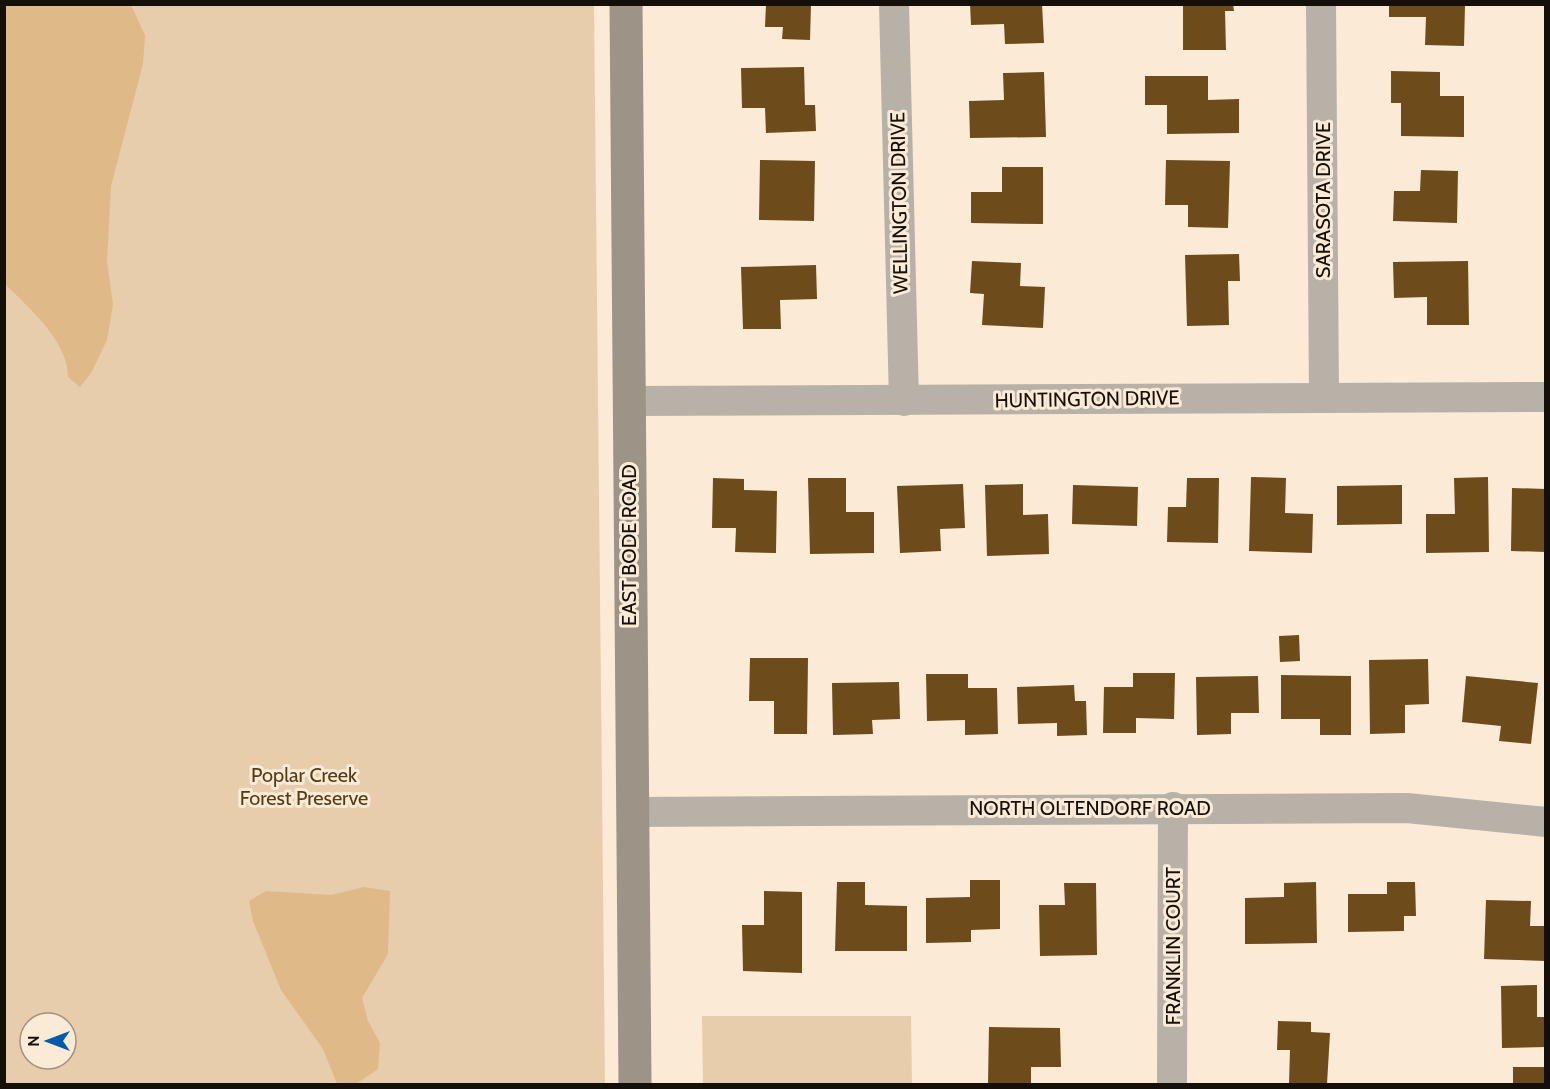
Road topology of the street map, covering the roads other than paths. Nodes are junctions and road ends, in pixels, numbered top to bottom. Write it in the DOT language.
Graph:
graph roads {
  1 [pos="626,4"];
  2 [pos="894,4"];
  3 [pos="1321,4"];
  4 [pos="1324,396"];
  5 [pos="1545,397"];
  6 [pos="628,401"];
  7 [pos="904,401"];
  8 [pos="1173,807"];
  9 [pos="633,812"];
  10 [pos="1545,822"];
  11 [pos="635,1084"];
  12 [pos="1172,1084"];
  1 -- 6 [label="street, EAST BODE ROAD"];
  2 -- 7 [label="street, WELLINGTON DRIVE"];
  3 -- 4 [label="street, SARASOTA DRIVE"];
  4 -- 5 [label="street, HUNTINGTON DRIVE"];
  4 -- 7 [label="street, HUNTINGTON DRIVE"];
  6 -- 7 [label="street, HUNTINGTON DRIVE"];
  6 -- 9 [label="street, EAST BODE ROAD"];
  8 -- 9 [label="street, NORTH OLTENDORF ROAD"];
  8 -- 10 [label="street, NORTH OLTENDORF ROAD"];
  8 -- 12 [label="street, FRANKLIN COURT"];
  9 -- 11 [label="street, EAST BODE ROAD"];
}
